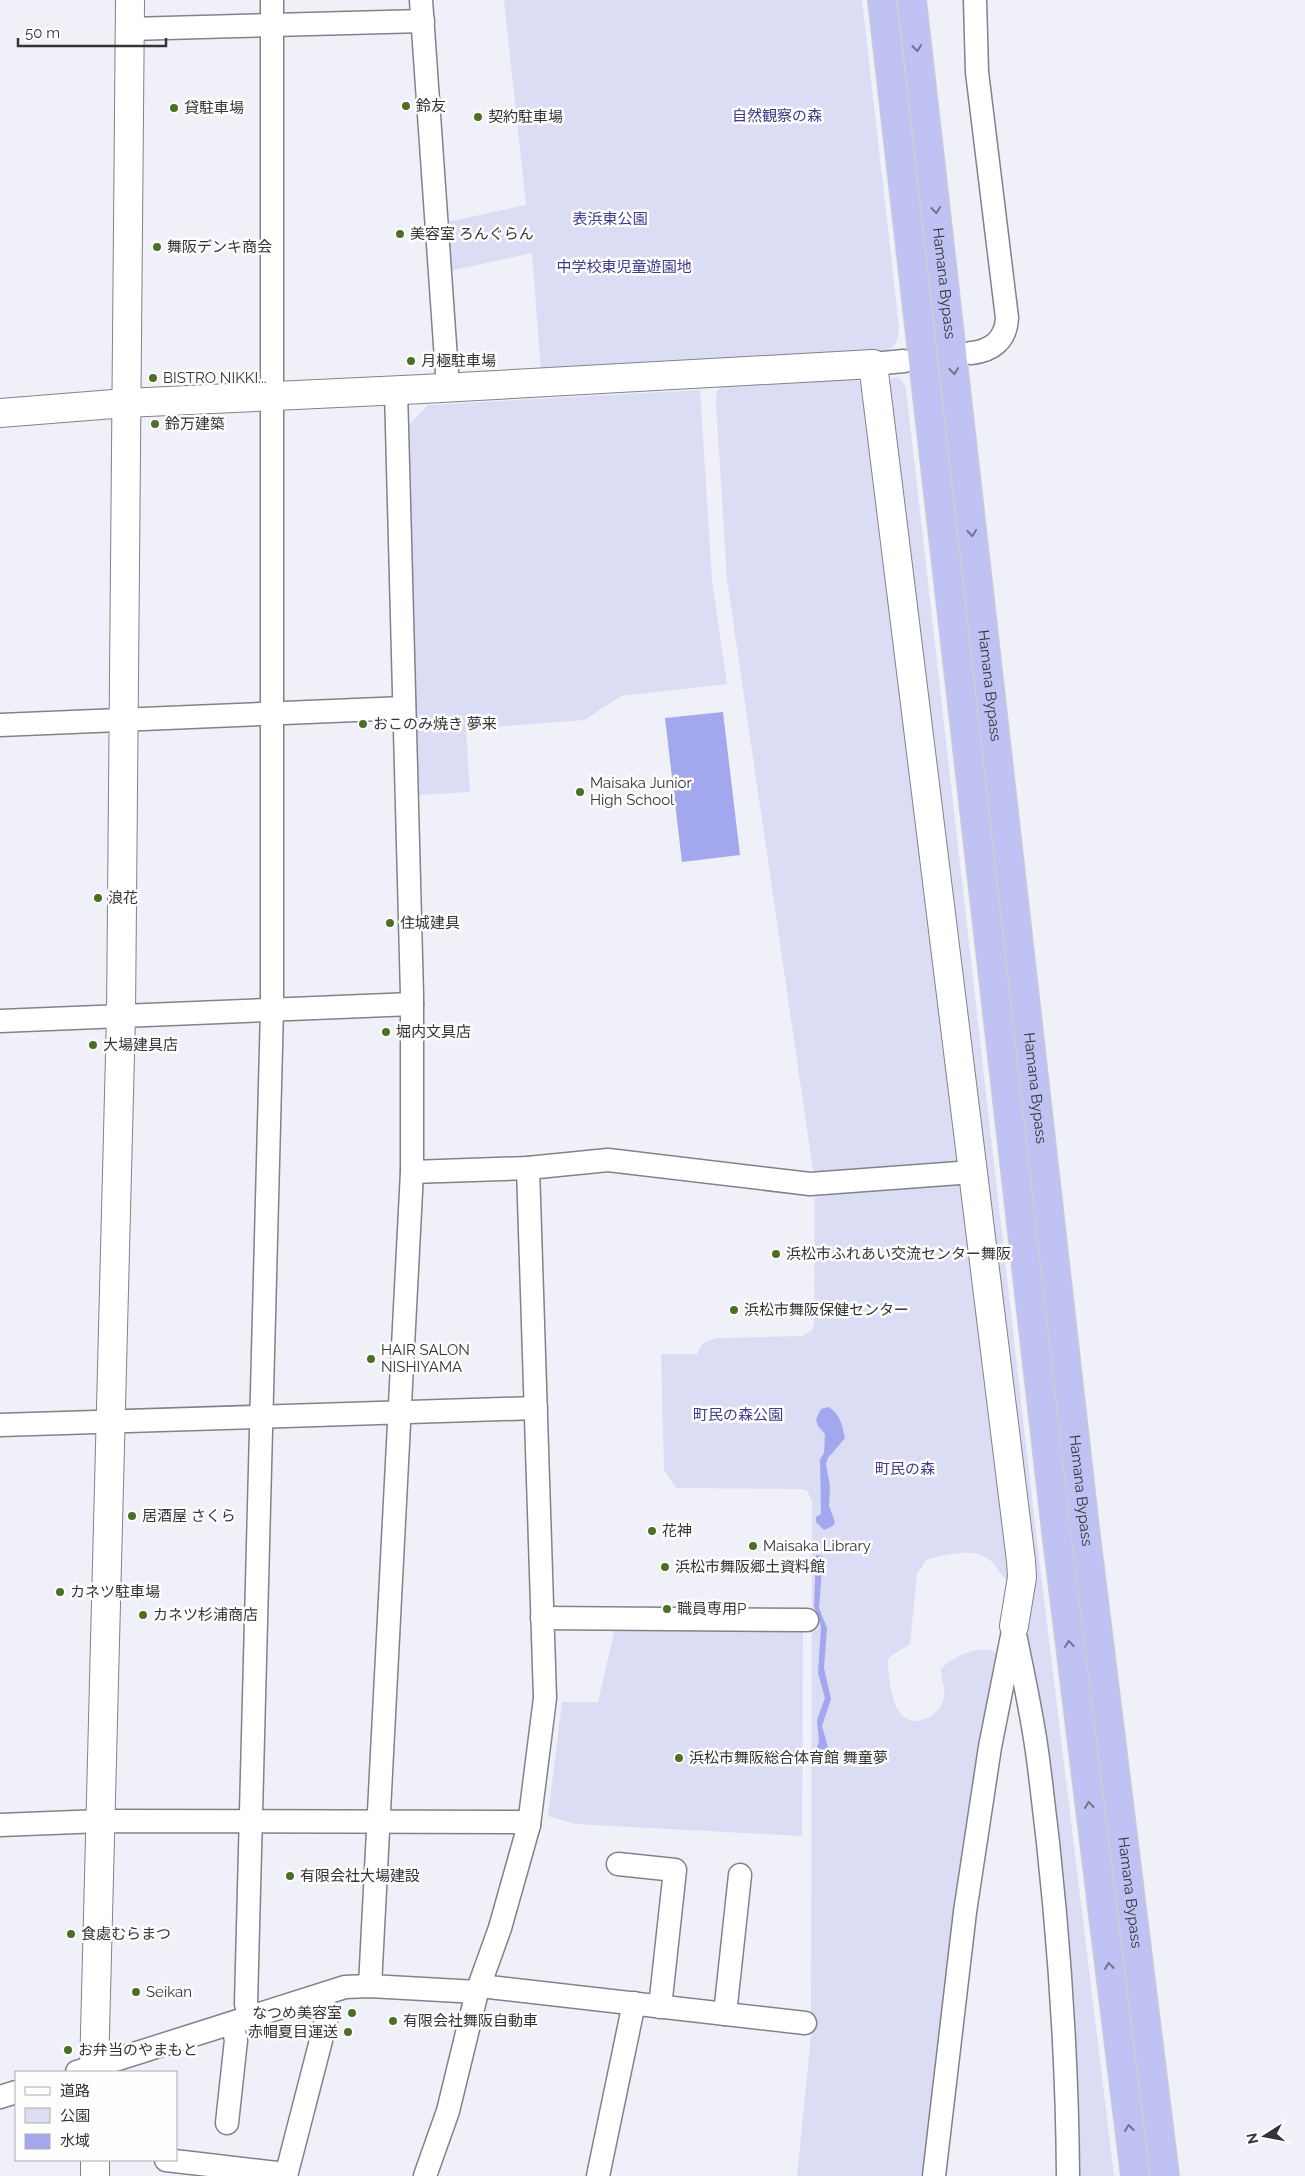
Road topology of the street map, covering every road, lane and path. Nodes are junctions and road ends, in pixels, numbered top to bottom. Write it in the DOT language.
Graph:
graph roads {
  1 [pos="130,0"];
  2 [pos="272,0"];
  3 [pos="882,0"];
  4 [pos="912,0"];
  5 [pos="975,0"];
  6 [pos="422,11"];
  7 [pos="272,25"];
  8 [pos="130,29"];
  9 [pos="971,353"];
  10 [pos="904,361"];
  11 [pos="873,364"];
  12 [pos="448,388"];
  13 [pos="396,390"];
  14 [pos="270,396"];
  15 [pos="126,403"];
  16 [pos="0,413"];
  17 [pos="404,708"];
  18 [pos="271,714"];
  19 [pos="123,720"];
  20 [pos="0,725"];
  21 [pos="412,1004"];
  22 [pos="272,1009"];
  23 [pos="120,1016"];
  24 [pos="0,1021"];
  25 [pos="528,1168"];
  26 [pos="412,1172"];
  27 [pos="973,1172"];
  28 [pos="536,1408"];
  29 [pos="400,1412"];
  30 [pos="262,1417"];
  31 [pos="110,1421"];
  32 [pos="0,1425"];
  33 [pos="542,1618"];
  34 [pos="807,1620"];
  35 [pos="1014,1626"];
  36 [pos="101,1821"];
  37 [pos="251,1821"];
  38 [pos="378,1822"];
  39 [pos="0,1825"];
  40 [pos="529,1825"];
  41 [pos="618,1864"];
  42 [pos="740,1875"];
  43 [pos="370,1986"];
  44 [pos="478,1989"];
  45 [pos="321,1995"];
  46 [pos="634,2003"];
  47 [pos="660,2006"];
  48 [pos="725,2014"];
  49 [pos="241,2020"];
  50 [pos="805,2024"];
  51 [pos="89,2070"];
  52 [pos="15,2092"];
  53 [pos="0,2097"];
  54 [pos="226,2123"];
  55 [pos="95,2161"];
  56 [pos="174,2161"];
  57 [pos="286,2175"];
  58 [pos="95,2176"];
  59 [pos="426,2176"];
  60 [pos="598,2176"];
  61 [pos="934,2176"];
  62 [pos="1068,2176"];
  63 [pos="1135,2176"];
  64 [pos="1165,2176"];
  1 -- 8 [label="street"];
  2 -- 7 [label="street"];
  63 -- 3 [label="highway, Hamana Bypass, one-way"];
  4 -- 64 [label="highway, Hamana Bypass, one-way"];
  5 -- 9 [label="street"];
  6 -- 7 [label="street"];
  6 -- 12 [label="street"];
  7 -- 8 [label="street"];
  7 -- 14 [label="street"];
  8 -- 15 [label="street"];
  10 -- 11 [label="street"];
  11 -- 12 [label="street"];
  11 -- 27 [label="street"];
  12 -- 13 [label="street"];
  13 -- 14 [label="street"];
  13 -- 17 [label="street"];
  14 -- 15 [label="street"];
  14 -- 18 [label="street"];
  15 -- 16 [label="street"];
  15 -- 19 [label="street"];
  17 -- 18 [label="street"];
  17 -- 21 [label="street"];
  18 -- 19 [label="street"];
  18 -- 22 [label="street"];
  19 -- 20 [label="street"];
  19 -- 23 [label="street"];
  21 -- 22 [label="street"];
  21 -- 26 [label="street"];
  22 -- 23 [label="street"];
  22 -- 30 [label="street"];
  23 -- 24 [label="street"];
  23 -- 31 [label="street"];
  25 -- 26 [label="street"];
  25 -- 27 [label="street"];
  25 -- 28 [label="street"];
  26 -- 29 [label="street"];
  27 -- 35 [label="street"];
  28 -- 29 [label="street"];
  28 -- 33 [label="street"];
  29 -- 30 [label="street"];
  29 -- 38 [label="street"];
  30 -- 31 [label="street"];
  30 -- 37 [label="street"];
  31 -- 32 [label="street"];
  31 -- 36 [label="street"];
  33 -- 34 [label="street"];
  33 -- 40 [label="street"];
  35 -- 61 [label="street"];
  35 -- 62 [label="street"];
  36 -- 37 [label="street"];
  36 -- 39 [label="street"];
  36 -- 51 [label="street"];
  37 -- 38 [label="street"];
  37 -- 49 [label="street"];
  38 -- 40 [label="street"];
  38 -- 43 [label="street"];
  40 -- 44 [label="street"];
  41 -- 47 [label="street"];
  42 -- 48 [label="street"];
  43 -- 44 [label="street"];
  43 -- 45 [label="street"];
  44 -- 46 [label="street"];
  44 -- 59 [label="street"];
  45 -- 49 [label="street"];
  45 -- 57 [label="street"];
  46 -- 47 [label="street"];
  46 -- 60 [label="street"];
  47 -- 48 [label="street"];
  48 -- 50 [label="street"];
  49 -- 51 [label="street"];
  49 -- 54 [label="street"];
  52 -- 53 [label="street"];
  55 -- 58 [label="street"];
  56 -- 57 [label="street"];
}
